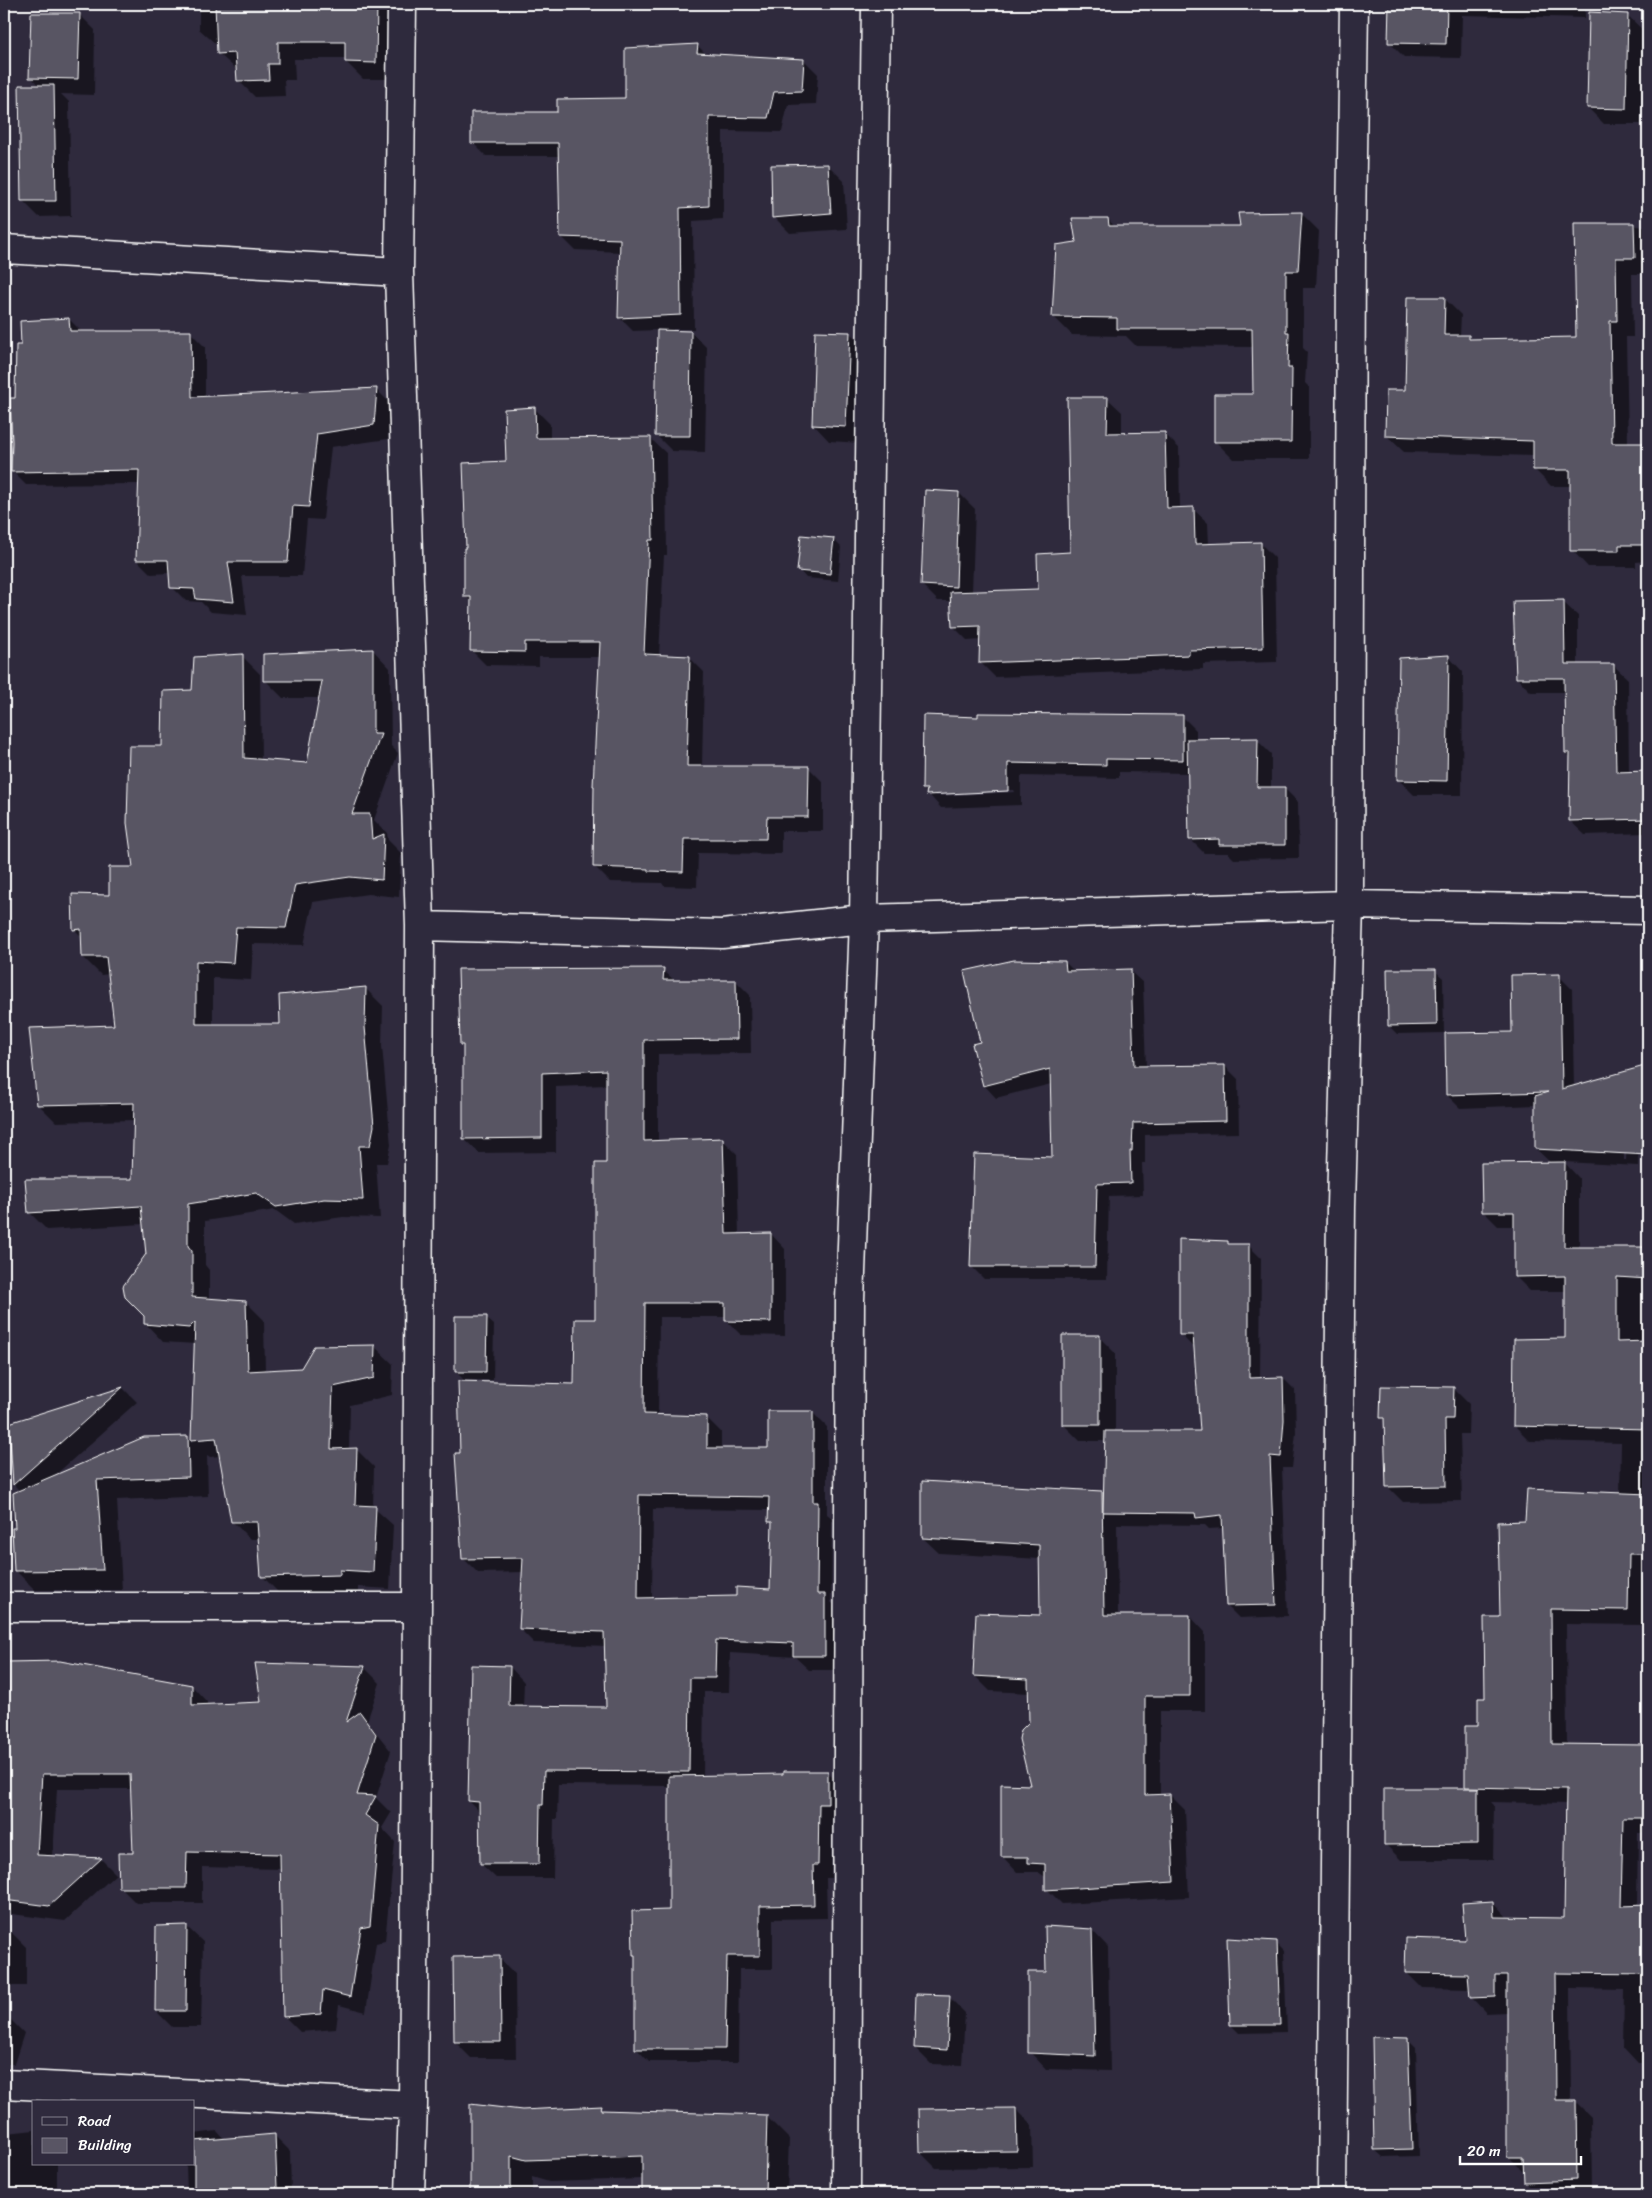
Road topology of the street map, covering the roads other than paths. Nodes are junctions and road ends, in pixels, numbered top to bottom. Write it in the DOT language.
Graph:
graph roads {
  1 [pos="402,4"];
  2 [pos="876,4"];
  3 [pos="1354,4"];
  4 [pos="4,249"];
  5 [pos="399,272"];
  6 [pos="1349,905"];
  7 [pos="1648,910"];
  8 [pos="864,919"];
  9 [pos="420,926"];
  10 [pos="4,1607"];
  11 [pos="417,1607"];
  12 [pos="4,2084"];
  13 [pos="413,2105"];
  14 [pos="410,2194"];
  15 [pos="846,2194"];
  16 [pos="1332,2194"];
  1 -- 5 [label="street"];
  2 -- 8 [label="street"];
  3 -- 6 [label="street"];
  4 -- 5 [label="street"];
  5 -- 9 [label="street"];
  6 -- 7 [label="street"];
  6 -- 8 [label="street"];
  6 -- 16 [label="street"];
  8 -- 9 [label="street"];
  8 -- 15 [label="street"];
  9 -- 11 [label="street"];
  10 -- 11 [label="street"];
  11 -- 13 [label="street"];
  12 -- 13 [label="street"];
  13 -- 14 [label="street"];
}
